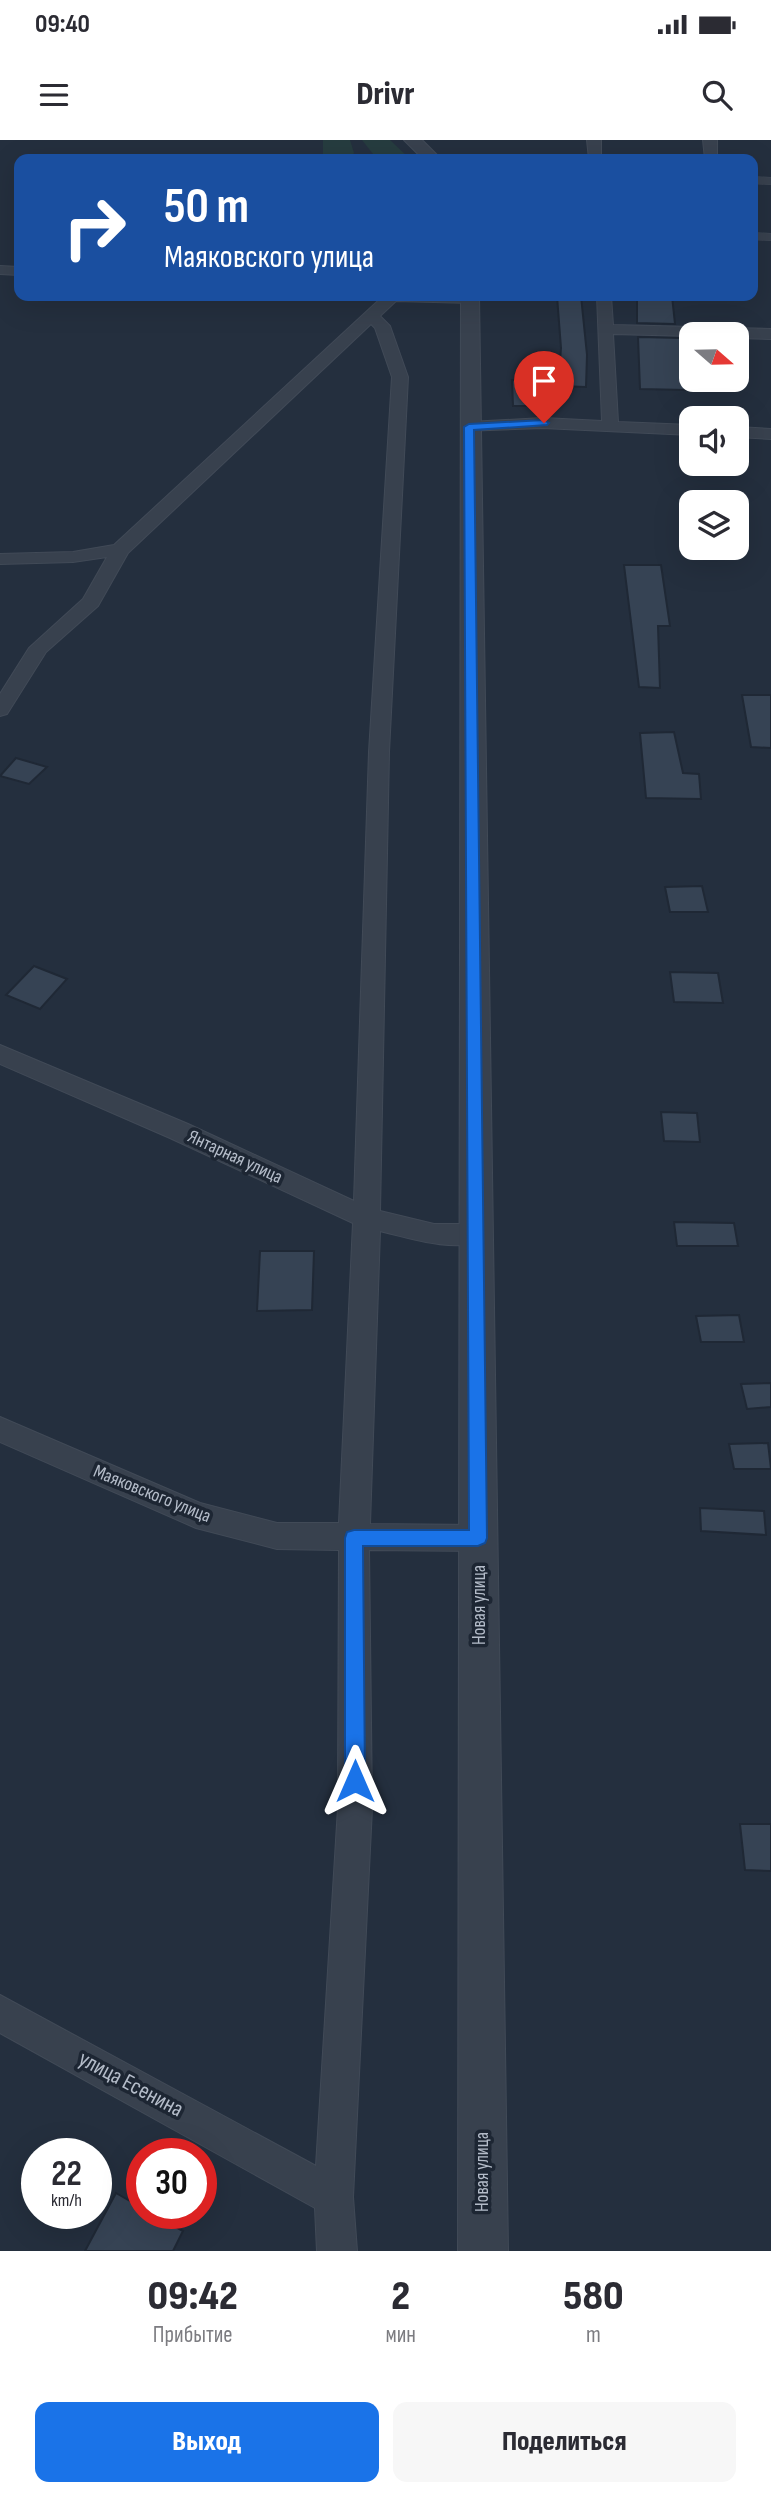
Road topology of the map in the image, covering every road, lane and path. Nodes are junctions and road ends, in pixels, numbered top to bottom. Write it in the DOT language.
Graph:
graph roads {
  1 [pos="412,140"];
  2 [pos="427,154"];
  3 [pos="470,301"];
  4 [pos="604,301"];
  5 [pos="374,306"];
  6 [pos="607,329"];
  7 [pos="771,334"];
  8 [pos="610,425"];
  9 [pos="469,427"];
  10 [pos="679,429"];
  11 [pos="749,433"];
  12 [pos="771,434"];
  13 [pos="120,550"];
  14 [pos="0,559"];
  15 [pos="0,710"];
  16 [pos="0,1054"];
  17 [pos="367,1218"];
  18 [pos="476,1234"];
  19 [pos="0,1429"];
  20 [pos="354,1538"];
  21 [pos="478,1538"];
  22 [pos="0,2013"];
  23 [pos="334,2197"];
  24 [pos="337,2251"];
  25 [pos="483,2251"];
  1 -- 2 [label="street"];
  3 -- 9 [label="street, Новая улица"];
  4 -- 6 [label="street"];
  5 -- 13 [label="street"];
  5 -- 17 [label="street"];
  6 -- 7 [label="street"];
  6 -- 8 [label="street"];
  8 -- 9 [label="street"];
  8 -- 10 [label="street"];
  9 -- 18 [label="street, Новая улица"];
  11 -- 12 [label="street"];
  13 -- 14 [label="street"];
  13 -- 15 [label="street"];
  16 -- 17 [label="street, Янтарная улица"];
  17 -- 18 [label="street, Янтарная улица"];
  17 -- 20 [label="street"];
  18 -- 21 [label="street, Новая улица"];
  19 -- 20 [label="street, Маяковского улица"];
  20 -- 21 [label="street, Маяковского улица"];
  20 -- 23 [label="street"];
  21 -- 25 [label="street, Новая улица"];
  22 -- 23 [label="street, улица Есенина"];
  23 -- 24 [label="street"];
}
